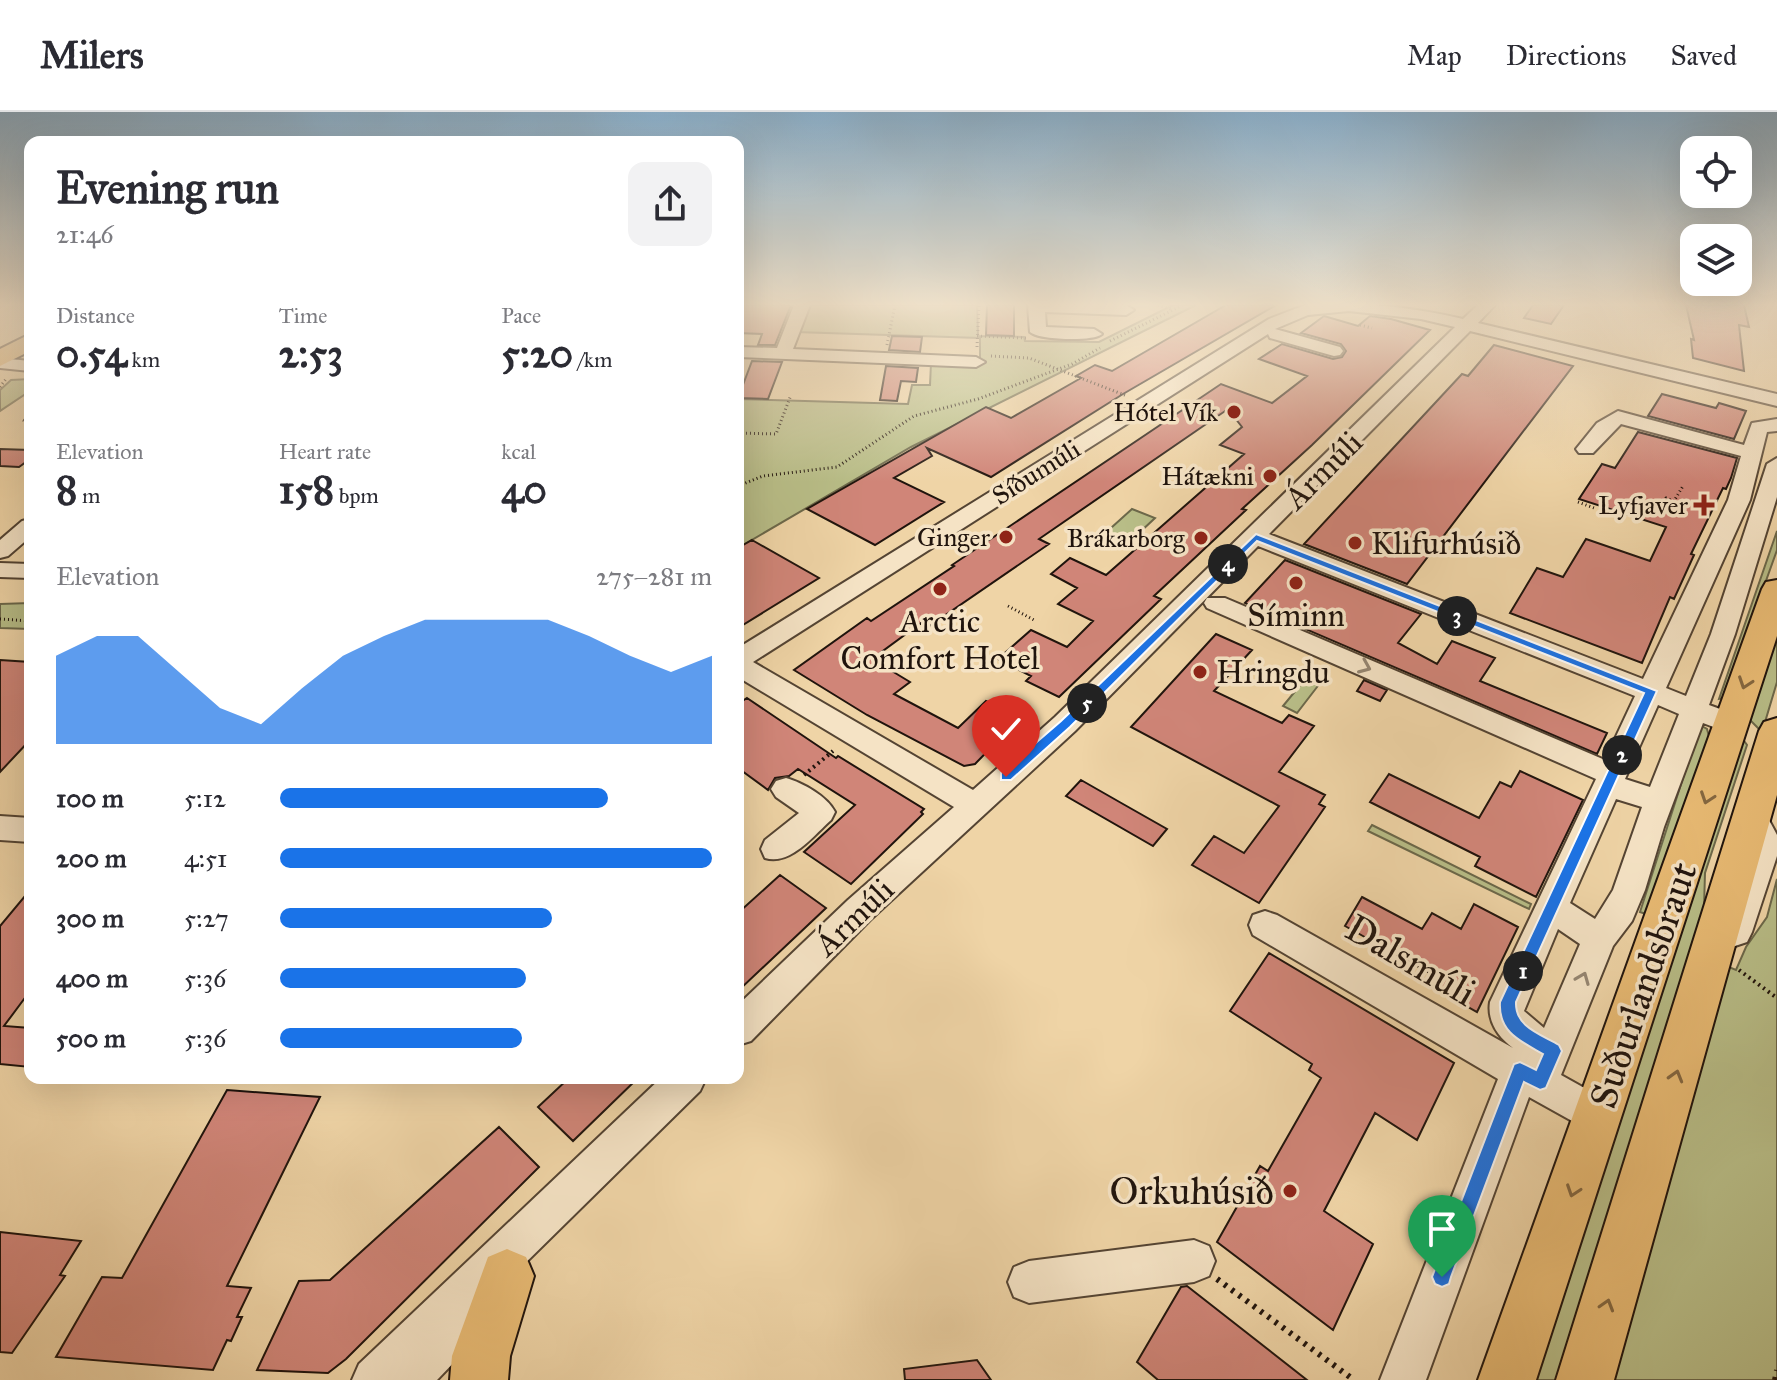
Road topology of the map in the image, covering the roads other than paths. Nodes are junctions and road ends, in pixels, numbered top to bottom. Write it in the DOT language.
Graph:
graph roads {
  1 [pos="10,364"];
  2 [pos="1207,364"];
  3 [pos="1428,364"];
  4 [pos="1642,364"];
  5 [pos="1777,381"];
  6 [pos="1,383"];
  7 [pos="1745,385"];
  8 [pos="1777,390"];
  9 [pos="1776,420"];
  10 [pos="1586,449"];
  11 [pos="1764,459"];
  12 [pos="1751,504"];
  13 [pos="24,516"];
  14 [pos="24,531"];
  15 [pos="1290,531"];
  16 [pos="0,535"];
  17 [pos="1256,537"];
  18 [pos="0,551"];
  19 [pos="1715,551"];
  20 [pos="1745,561"];
  21 [pos="0,570"];
  22 [pos="24,571"];
  23 [pos="1416,582"];
  24 [pos="1777,589"];
  25 [pos="1216,603"];
  26 [pos="1683,609"];
  27 [pos="1726,623"];
  28 [pos="744,659"];
  29 [pos="744,667"];
  30 [pos="1651,691"];
  31 [pos="1713,716"];
  32 [pos="1775,738"];
  33 [pos="1610,780"];
  34 [pos="786,789"];
  35 [pos="1658,801"];
  36 [pos="974,805"];
  37 [pos="0,828"];
  38 [pos="24,830"];
  39 [pos="776,849"];
  40 [pos="1552,908"];
  41 [pos="1265,925"];
  42 [pos="1599,939"];
  43 [pos="744,1020"];
  44 [pos="1538,1068"];
  45 [pos="681,1084"];
  46 [pos="1599,1117"];
  47 [pos="551,1211"];
  48 [pos="1194,1261"];
  49 [pos="507,1276"];
  50 [pos="1029,1282"];
  51 [pos="375,1380"];
  52 [pos="405,1380"];
  53 [pos="479,1380"];
  54 [pos="1403,1380"];
  55 [pos="1507,1380"];
  56 [pos="1585,1380"];
  1 -- 6 [label="highway"];
  2 -- 28 [label="street, Síðumúli"];
  3 -- 17 [label="street, Ármúli"];
  4 -- 7 [label="street"];
  5 -- 7 [label="street"];
  7 -- 8 [label="street"];
  7 -- 9 [label="street"];
  9 -- 11 [label="street"];
  10 -- 11 [label="street"];
  11 -- 12 [label="street"];
  12 -- 19 [label="street"];
  12 -- 20 [label="street"];
  13 -- 16 [label="street"];
  14 -- 18 [label="street"];
  15 -- 23 [label="street"];
  17 -- 30 [label="street"];
  17 -- 36 [label="street, Ármúli"];
  19 -- 20 [label="street"];
  19 -- 26 [label="street"];
  20 -- 27 [label="street"];
  21 -- 22 [label="street"];
  24 -- 31 [label="main road, Suðurlandsbraut, one-way"];
  25 -- 33 [label="street, one-way"];
  26 -- 27 [label="street"];
  26 -- 30 [label="street"];
  27 -- 31 [label="street"];
  29 -- 36 [label="street"];
  30 -- 31 [label="street"];
  30 -- 33 [label="street"];
  31 -- 32 [label="main road"];
  31 -- 35 [label="street"];
  31 -- 46 [label="main road, Suðurlandsbraut, one-way"];
  56 -- 32 [label="main road, Suðurlandsbraut, one-way"];
  33 -- 35 [label="street"];
  33 -- 40 [label="street"];
  34 -- 39 [label="street"];
  35 -- 42 [label="street"];
  36 -- 43 [label="street, Ármúli"];
  37 -- 38 [label="street"];
  40 -- 42 [label="street"];
  40 -- 44 [label="street"];
  41 -- 44 [label="street, Dalsmúli"];
  44 -- 42 [label="street, one-way"];
  44 -- 46 [label="street, Dalsmúli"];
  44 -- 54 [label="street"];
  45 -- 47 [label="street"];
  46 -- 55 [label="main road, Suðurlandsbraut, one-way"];
  47 -- 49 [label="street"];
  47 -- 51 [label="street"];
  48 -- 50 [label="street"];
  49 -- 52 [label="street"];
  49 -- 53 [label="main road"];
}
